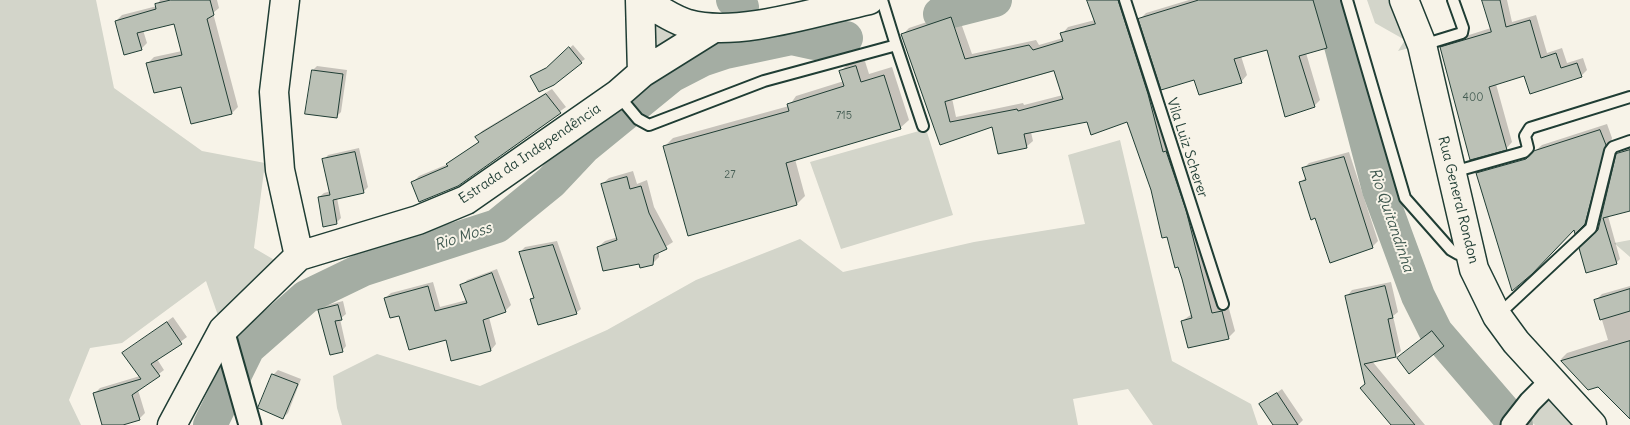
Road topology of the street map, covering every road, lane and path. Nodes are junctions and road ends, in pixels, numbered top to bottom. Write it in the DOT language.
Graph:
graph roads {
  1 [pos="285,0"];
  2 [pos="640,0"];
  3 [pos="644,0"];
  4 [pos="869,0"];
  5 [pos="882,0"];
  6 [pos="1125,0"];
  7 [pos="1347,0"];
  8 [pos="1404,0"];
  9 [pos="1453,0"];
  10 [pos="714,28"];
  11 [pos="895,42"];
  12 [pos="1422,45"];
  13 [pos="642,73"];
  14 [pos="1630,97"];
  15 [pos="625,104"];
  16 [pos="923,126"];
  17 [pos="1630,141"];
  18 [pos="1450,172"];
  19 [pos="1469,252"];
  20 [pos="299,256"];
  21 [pos="1222,304"];
  22 [pos="1497,316"];
  23 [pos="223,331"];
  24 [pos="1551,381"];
  25 [pos="172,425"];
  26 [pos="250,425"];
  27 [pos="1512,425"];
  28 [pos="1592,425"];
  1 -- 20 [label="street"];
  2 -- 13 [label="street"];
  3 -- 10 [label="street"];
  4 -- 10 [label="street"];
  5 -- 11 [label="lane"];
  6 -- 21 [label="lane, Vila Luiz Scherer"];
  7 -- 19 [label="lane"];
  8 -- 12 [label="street, Rua General Rondon"];
  9 -- 12 [label="lane"];
  10 -- 13 [label="street, Estrada da Independência"];
  11 -- 15 [label="lane"];
  11 -- 16 [label="lane"];
  12 -- 18 [label="street, Rua General Rondon"];
  13 -- 15 [label="street, Estrada da Independência"];
  14 -- 18 [label="lane"];
  15 -- 20 [label="street, Estrada da Independência"];
  17 -- 22 [label="lane"];
  18 -- 19 [label="street, Rua General Rondon"];
  19 -- 22 [label="street, Rua General Rondon"];
  20 -- 23 [label="street, Estrada da Independência"];
  22 -- 24 [label="street, Rua General Rondon"];
  23 -- 25 [label="street, Estrada da Independência"];
  23 -- 26 [label="street"];
  24 -- 27 [label="street"];
  24 -- 28 [label="street, Rua General Rondon"];
}
